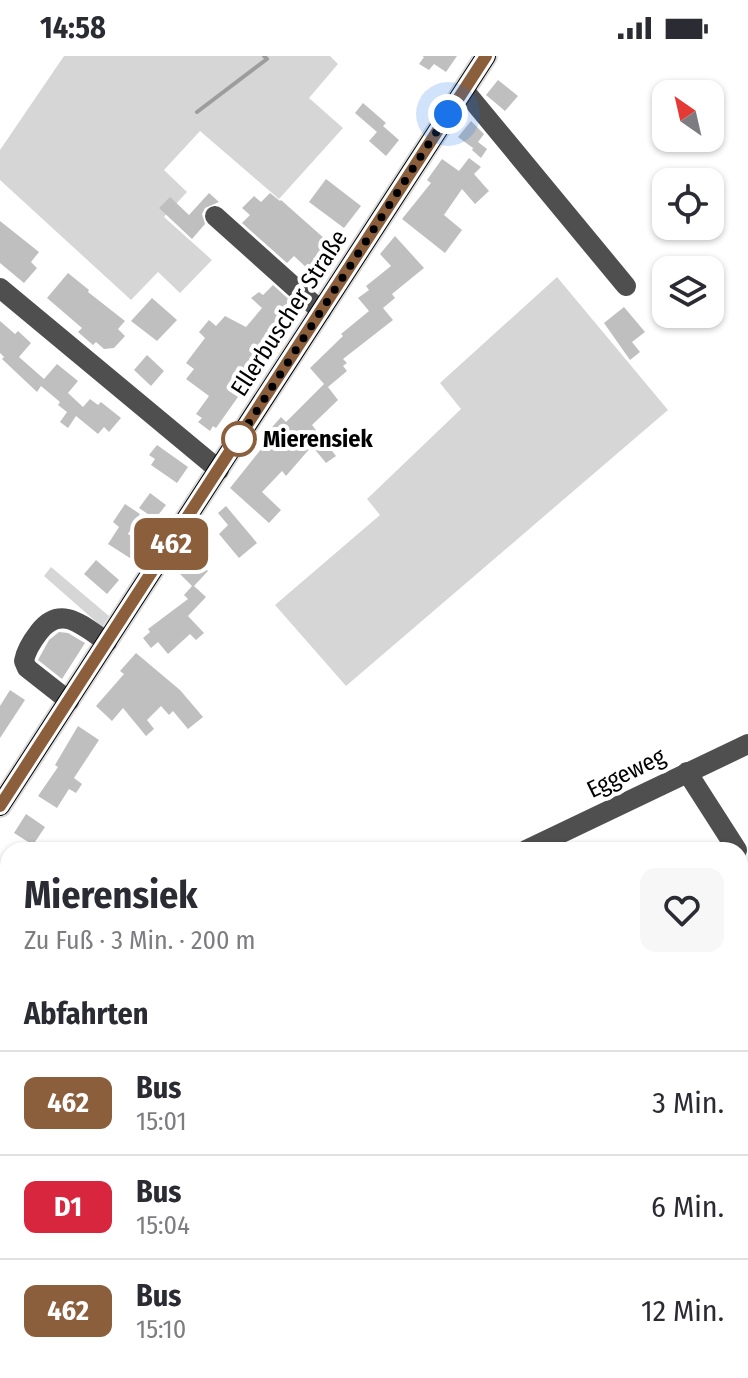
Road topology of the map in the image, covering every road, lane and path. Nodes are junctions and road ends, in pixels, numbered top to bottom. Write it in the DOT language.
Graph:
graph roads {
  1 [pos="486,56"];
  2 [pos="464,90"];
  3 [pos="215,216"];
  4 [pos="626,286"];
  5 [pos="0,288"];
  6 [pos="321,311"];
  7 [pos="219,470"];
  8 [pos="107,642"];
  9 [pos="69,701"];
  10 [pos="748,744"];
  11 [pos="687,772"];
  12 [pos="0,806"];
  13 [pos="543,842"];
  14 [pos="732,842"];
  1 -- 2 [label="main road, Ellerbuscher Straße"];
  2 -- 4 [label="street"];
  2 -- 6 [label="main road, Ellerbuscher Straße"];
  3 -- 6 [label="street"];
  5 -- 7 [label="street"];
  6 -- 7 [label="main road, Ellerbuscher Straße"];
  7 -- 8 [label="main road, Ellerbuscher Straße"];
  8 -- 9 [label="main road, Ellerbuscher Straße"];
  8 -- 9 [label="street"];
  9 -- 12 [label="main road, Ellerbuscher Straße"];
  10 -- 11 [label="street, Eggeweg"];
  11 -- 13 [label="street, Eggeweg"];
  11 -- 14 [label="street"];
}
